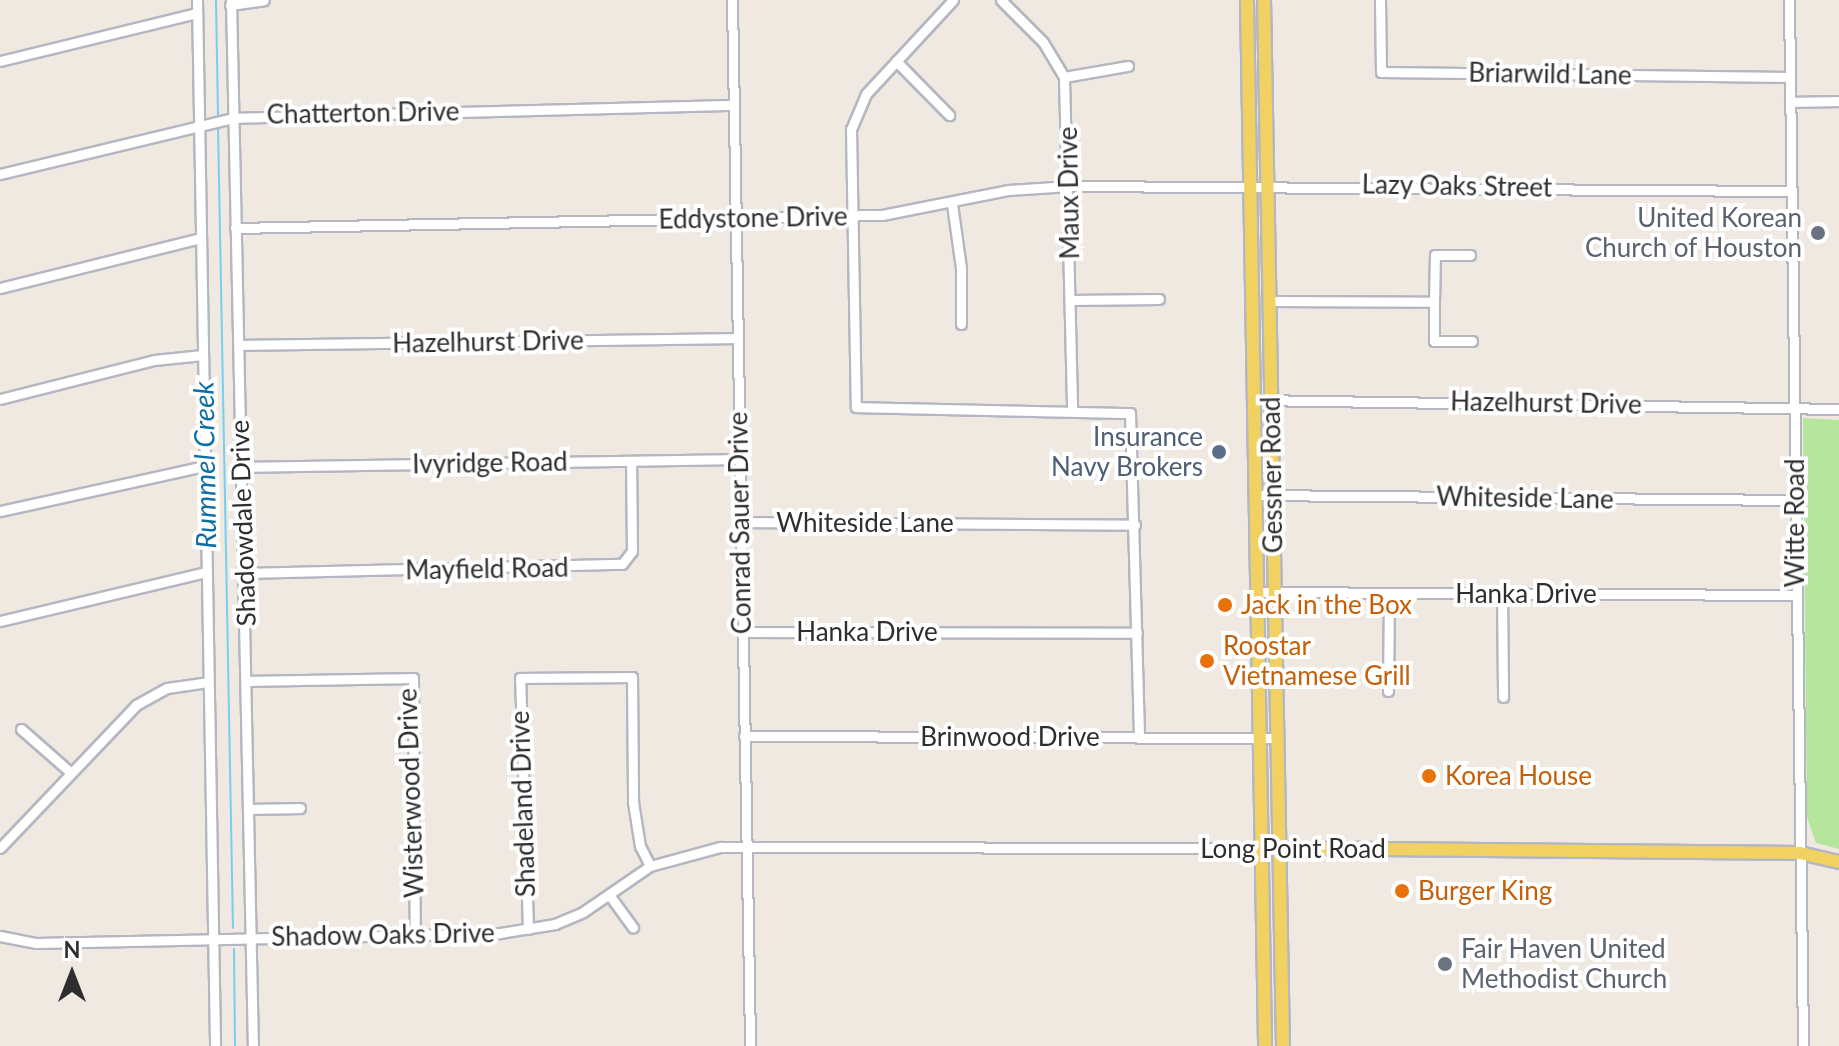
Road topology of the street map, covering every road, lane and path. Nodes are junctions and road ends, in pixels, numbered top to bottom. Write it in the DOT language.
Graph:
graph roads {
  1 [pos="197,0"];
  2 [pos="264,0"];
  3 [pos="732,0"];
  4 [pos="953,0"];
  5 [pos="1001,0"];
  6 [pos="1247,0"];
  7 [pos="1264,0"];
  8 [pos="1380,0"];
  9 [pos="1789,0"];
  10 [pos="230,2"];
  11 [pos="197,13"];
  12 [pos="0,61"];
  13 [pos="896,61"];
  14 [pos="1128,66"];
  15 [pos="1064,77"];
  16 [pos="1790,77"];
  17 [pos="1839,101"];
  18 [pos="1790,102"];
  19 [pos="732,105"];
  20 [pos="949,115"];
  21 [pos="228,119"];
  22 [pos="198,126"];
  23 [pos="0,174"];
  24 [pos="1250,184"];
  25 [pos="1267,184"];
  26 [pos="1070,186"];
  27 [pos="1791,191"];
  28 [pos="952,204"];
  29 [pos="850,216"];
  30 [pos="735,219"];
  31 [pos="235,228"];
  32 [pos="201,238"];
  33 [pos="1470,255"];
  34 [pos="0,288"];
  35 [pos="1159,299"];
  36 [pos="1071,300"];
  37 [pos="1269,301"];
  38 [pos="1434,302"];
  39 [pos="961,324"];
  40 [pos="737,338"];
  41 [pos="1472,341"];
  42 [pos="239,345"];
  43 [pos="203,355"];
  44 [pos="0,399"];
  45 [pos="1254,400"];
  46 [pos="1271,400"];
  47 [pos="1794,406"];
  48 [pos="1072,409"];
  49 [pos="1839,409"];
  50 [pos="738,459"];
  51 [pos="631,461"];
  52 [pos="205,466"];
  53 [pos="241,467"];
  54 [pos="1255,495"];
  55 [pos="1272,495"];
  56 [pos="1796,500"];
  57 [pos="0,511"];
  58 [pos="740,522"];
  59 [pos="1135,525"];
  60 [pos="206,572"];
  61 [pos="245,573"];
  62 [pos="1257,592"];
  63 [pos="1275,592"];
  64 [pos="1389,593"];
  65 [pos="1502,594"];
  66 [pos="1795,595"];
  67 [pos="0,621"];
  68 [pos="742,632"];
  69 [pos="1137,633"];
  70 [pos="248,681"];
  71 [pos="208,682"];
  72 [pos="1388,691"];
  73 [pos="1503,697"];
  74 [pos="21,729"];
  75 [pos="744,736"];
  76 [pos="1139,737"];
  77 [pos="1260,738"];
  78 [pos="1276,738"];
  79 [pos="70,772"];
  80 [pos="300,808"];
  81 [pos="251,809"];
  82 [pos="746,846"];
  83 [pos="0,848"];
  84 [pos="1262,848"];
  85 [pos="1278,848"];
  86 [pos="1800,853"];
  87 [pos="1839,862"];
  88 [pos="650,866"];
  89 [pos="610,896"];
  90 [pos="633,928"];
  91 [pos="528,929"];
  92 [pos="415,935"];
  93 [pos="0,936"];
  94 [pos="250,938"];
  95 [pos="213,940"];
  96 [pos="215,1046"];
  97 [pos="253,1046"];
  98 [pos="750,1046"];
  99 [pos="1265,1046"];
  100 [pos="1283,1046"];
  101 [pos="1803,1046"];
  1 -- 11 [label="street, Shadowdale Drive"];
  2 -- 10 [label="street"];
  3 -- 19 [label="street, Conrad Sauer Drive"];
  4 -- 13 [label="street"];
  5 -- 15 [label="street, Maux Drive"];
  6 -- 24 [label="main road, Gessner Road"];
  7 -- 25 [label="main road, Gessner Road"];
  8 -- 16 [label="street, Briarwild Lane"];
  9 -- 16 [label="street, Witte Road"];
  10 -- 21 [label="street, Shadowdale Drive"];
  11 -- 12 [label="street"];
  11 -- 22 [label="street, Shadowdale Drive"];
  13 -- 20 [label="street"];
  13 -- 29 [label="street"];
  14 -- 15 [label="street"];
  15 -- 26 [label="street, Maux Drive"];
  16 -- 18 [label="street, Witte Road"];
  17 -- 18 [label="street"];
  18 -- 27 [label="street, Witte Road"];
  19 -- 21 [label="street, Chatterton Drive"];
  19 -- 30 [label="street, Conrad Sauer Drive"];
  21 -- 22 [label="street, Chatterton Drive"];
  21 -- 31 [label="street, Shadowdale Drive"];
  22 -- 23 [label="street, Chatterton Drive"];
  22 -- 32 [label="street, Shadowdale Drive"];
  24 -- 25 [label="street, Eddystone Drive"];
  24 -- 26 [label="street, Eddystone Drive"];
  24 -- 45 [label="main road, Gessner Road"];
  25 -- 27 [label="street, Lazy Oaks Street"];
  25 -- 37 [label="main road, Gessner Road"];
  26 -- 28 [label="street, Eddystone Drive"];
  26 -- 36 [label="street, Maux Drive"];
  27 -- 47 [label="street, Witte Road"];
  28 -- 29 [label="street, Eddystone Drive"];
  28 -- 39 [label="street"];
  29 -- 30 [label="street, Eddystone Drive"];
  29 -- 48 [label="street"];
  30 -- 31 [label="street, Eddystone Drive"];
  30 -- 40 [label="street, Conrad Sauer Drive"];
  31 -- 42 [label="street, Shadowdale Drive"];
  32 -- 34 [label="street"];
  32 -- 43 [label="street, Shadowdale Drive"];
  33 -- 38 [label="street"];
  35 -- 36 [label="street"];
  36 -- 48 [label="street, Maux Drive"];
  37 -- 38 [label="street"];
  37 -- 46 [label="main road, Gessner Road"];
  38 -- 41 [label="street"];
  40 -- 42 [label="street, Hazelhurst Drive"];
  40 -- 50 [label="street, Conrad Sauer Drive"];
  42 -- 53 [label="street, Shadowdale Drive"];
  43 -- 44 [label="street"];
  43 -- 52 [label="street, Shadowdale Drive"];
  45 -- 46 [label="street, Hazelhurst Drive"];
  45 -- 54 [label="main road, Gessner Road"];
  46 -- 47 [label="street, Hazelhurst Drive"];
  46 -- 55 [label="main road, Gessner Road"];
  47 -- 49 [label="street, Hazelhurst Drive"];
  47 -- 56 [label="street, Witte Road"];
  48 -- 59 [label="street"];
  50 -- 51 [label="street, Ivyridge Road"];
  50 -- 58 [label="street, Conrad Sauer Drive"];
  51 -- 53 [label="street, Ivyridge Road"];
  51 -- 61 [label="street, Mayfield Road"];
  52 -- 57 [label="street"];
  52 -- 60 [label="street, Shadowdale Drive"];
  53 -- 61 [label="street, Shadowdale Drive"];
  54 -- 55 [label="street, Whiteside Lane"];
  54 -- 62 [label="main road, Gessner Road"];
  55 -- 56 [label="street, Whiteside Lane"];
  55 -- 63 [label="main road, Gessner Road"];
  56 -- 66 [label="street, Witte Road"];
  58 -- 59 [label="street, Whiteside Lane"];
  58 -- 68 [label="street, Conrad Sauer Drive"];
  59 -- 69 [label="street"];
  60 -- 67 [label="street"];
  60 -- 71 [label="street, Shadowdale Drive"];
  61 -- 70 [label="street, Shadowdale Drive"];
  62 -- 63 [label="street, Hanka Drive"];
  62 -- 77 [label="main road, Gessner Road"];
  63 -- 64 [label="street, Hanka Drive"];
  63 -- 78 [label="main road, Gessner Road"];
  64 -- 65 [label="street, Hanka Drive"];
  64 -- 72 [label="street"];
  65 -- 66 [label="street, Hanka Drive"];
  65 -- 73 [label="street"];
  66 -- 86 [label="street, Witte Road"];
  68 -- 69 [label="street, Hanka Drive"];
  68 -- 75 [label="street, Conrad Sauer Drive"];
  69 -- 76 [label="street"];
  70 -- 81 [label="street, Shadowdale Drive"];
  70 -- 92 [label="street, Wisterwood Drive"];
  71 -- 79 [label="street"];
  71 -- 95 [label="street, Shadowdale Drive"];
  74 -- 79 [label="street"];
  75 -- 76 [label="street, Brinwood Drive"];
  75 -- 82 [label="street, Conrad Sauer Drive"];
  76 -- 77 [label="street, Brinwood Drive"];
  77 -- 78 [label="street, Brinwood Drive"];
  77 -- 84 [label="main road, Gessner Road"];
  78 -- 85 [label="main road, Gessner Road"];
  79 -- 83 [label="street"];
  80 -- 81 [label="street"];
  81 -- 94 [label="street, Shadowdale Drive"];
  82 -- 84 [label="street, Long Point Road"];
  82 -- 88 [label="street, Shadow Oaks Drive"];
  82 -- 98 [label="street, Conrad Sauer Drive"];
  84 -- 85 [label="main road, Long Point Road"];
  84 -- 99 [label="main road, Gessner Road"];
  85 -- 86 [label="main road, Long Point Road"];
  85 -- 100 [label="main road, Gessner Road"];
  86 -- 87 [label="main road, Long Point Road"];
  86 -- 101 [label="street, Witte Road"];
  88 -- 89 [label="street, Shadow Oaks Drive"];
  88 -- 91 [label="street, Shadeland Drive"];
  89 -- 90 [label="street"];
  89 -- 91 [label="street, Shadow Oaks Drive"];
  91 -- 92 [label="street, Shadow Oaks Drive"];
  92 -- 94 [label="street, Shadow Oaks Drive"];
  93 -- 95 [label="street, Shadow Oaks Drive"];
  94 -- 95 [label="street, Shadow Oaks Drive"];
  94 -- 97 [label="street, Shadowdale Drive"];
  95 -- 96 [label="street, Shadowdale Drive"];
}
